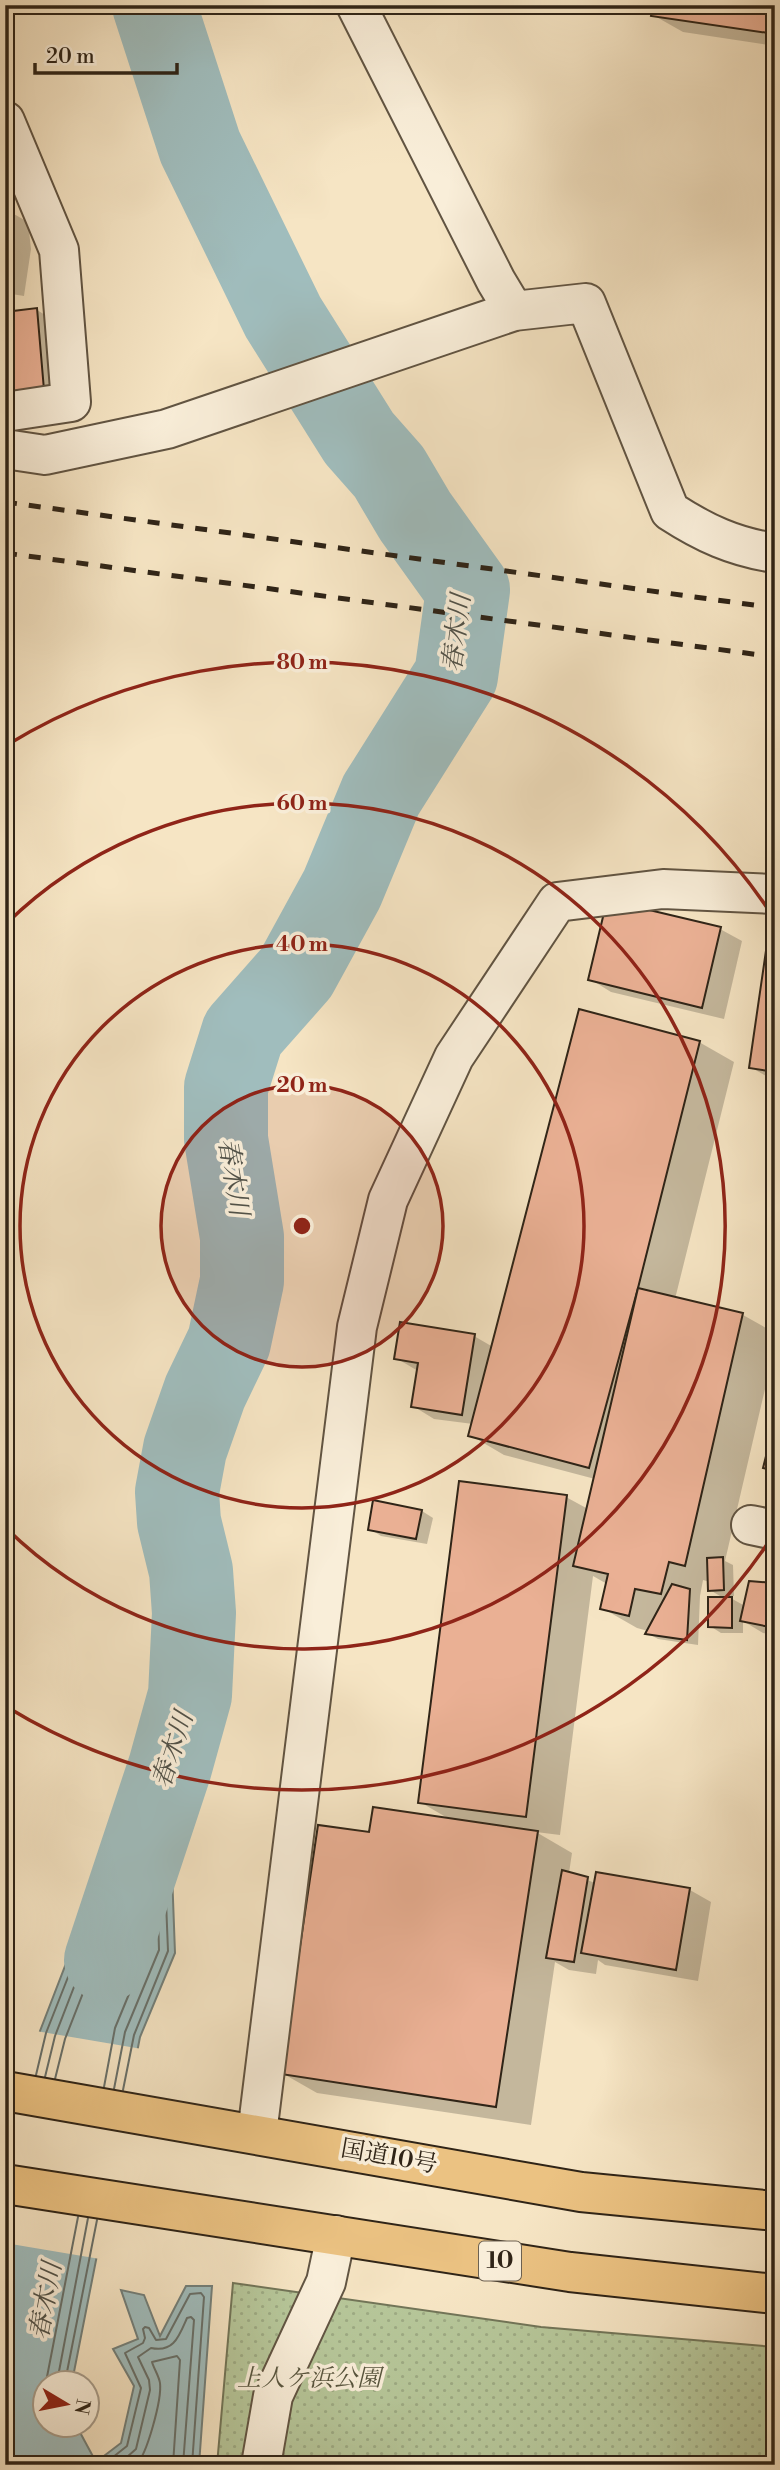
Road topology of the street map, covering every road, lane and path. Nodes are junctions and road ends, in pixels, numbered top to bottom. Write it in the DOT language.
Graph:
graph roads {
  1 [pos="356,5"];
  2 [pos="5,121"];
  3 [pos="504,314"];
  4 [pos="5,412"];
  5 [pos="5,449"];
  6 [pos="775,553"];
  7 [pos="775,894"];
  8 [pos="8,2091"];
  9 [pos="249,2132"];
  10 [pos="5,2184"];
  11 [pos="775,2211"];
  12 [pos="335,2235"];
  13 [pos="775,2294"];
  14 [pos="261,2465"];
  1 -- 3 [label="street"];
  2 -- 4 [label="street"];
  3 -- 5 [label="street"];
  3 -- 6 [label="street"];
  7 -- 9 [label="street"];
  8 -- 9 [label="highway, 国道10号"];
  9 -- 11 [label="highway, 国道10号"];
  10 -- 12 [label="highway, 10"];
  12 -- 13 [label="highway, 10"];
  12 -- 14 [label="street"];
}
